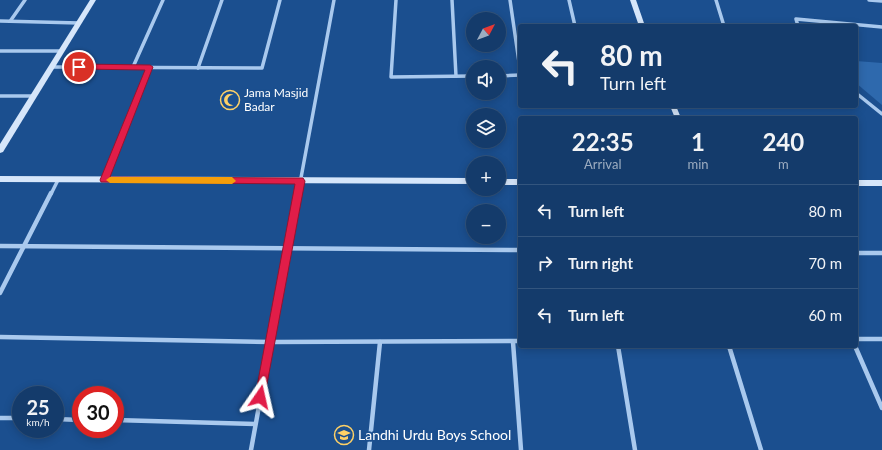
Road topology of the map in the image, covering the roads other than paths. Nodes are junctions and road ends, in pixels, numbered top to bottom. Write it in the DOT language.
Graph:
graph roads {
  1 [pos="25,0"];
  2 [pos="93,0"];
  3 [pos="163,0"];
  4 [pos="222,0"];
  5 [pos="280,0"];
  6 [pos="334,0"];
  7 [pos="396,0"];
  8 [pos="452,0"];
  9 [pos="510,0"];
  10 [pos="569,0"];
  11 [pos="633,0"];
  12 [pos="716,0"];
  13 [pos="868,0"];
  14 [pos="881,1"];
  15 [pos="11,20"];
  16 [pos="0,21"];
  17 [pos="79,23"];
  18 [pos="575,24"];
  19 [pos="642,24"];
  20 [pos="723,24"];
  21 [pos="797,24"];
  22 [pos="850,24"];
  23 [pos="858,25"];
  24 [pos="882,27"];
  25 [pos="0,51"];
  26 [pos="62,51"];
  27 [pos="518,55"];
  28 [pos="52,66"];
  29 [pos="133,67"];
  30 [pos="150,67"];
  31 [pos="198,68"];
  32 [pos="518,75"];
  33 [pos="456,76"];
  34 [pos="466,76"];
  35 [pos="506,76"];
  36 [pos="858,95"];
  37 [pos="0,96"];
  38 [pos="33,96"];
  39 [pos="882,114"];
  40 [pos="0,150"];
  41 [pos="0,180"];
  42 [pos="58,180"];
  43 [pos="104,180"];
  44 [pos="300,181"];
  45 [pos="466,181"];
  46 [pos="506,182"];
  47 [pos="518,182"];
  48 [pos="858,183"];
  49 [pos="882,183"];
  50 [pos="0,246"];
  51 [pos="24,247"];
  52 [pos="287,247"];
  53 [pos="518,250"];
  54 [pos="858,253"];
  55 [pos="882,254"];
  56 [pos="0,293"];
  57 [pos="0,338"];
  58 [pos="858,339"];
  59 [pos="882,339"];
  60 [pos="271,342"];
  61 [pos="380,342"];
  62 [pos="513,342"];
  63 [pos="518,342"];
  64 [pos="618,348"];
  65 [pos="730,348"];
  66 [pos="856,348"];
  67 [pos="882,408"];
  68 [pos="0,418"];
  69 [pos="12,418"];
  70 [pos="124,420"];
  71 [pos="255,424"];
  72 [pos="251,450"];
  73 [pos="369,450"];
  74 [pos="521,450"];
  75 [pos="635,450"];
  76 [pos="761,450"];
  1 -- 15 [label="street"];
  2 -- 17 [label="street"];
  3 -- 29 [label="street"];
  4 -- 31 [label="street"];
  5 -- 31 [label="street"];
  6 -- 44 [label="street"];
  7 -- 33 [label="street"];
  8 -- 33 [label="street"];
  9 -- 27 [label="street"];
  10 -- 18 [label="street"];
  11 -- 19 [label="street"];
  12 -- 20 [label="street"];
  13 -- 14 [label="street"];
  15 -- 16 [label="street"];
  15 -- 17 [label="street"];
  17 -- 26 [label="street"];
  21 -- 22 [label="street"];
  23 -- 24 [label="street"];
  25 -- 26 [label="street"];
  26 -- 28 [label="street"];
  28 -- 29 [label="street"];
  28 -- 38 [label="street"];
  29 -- 30 [label="street"];
  30 -- 31 [label="street"];
  30 -- 43 [label="street"];
  32 -- 35 [label="street"];
  33 -- 34 [label="street"];
  36 -- 39 [label="street"];
  37 -- 38 [label="street"];
  38 -- 40 [label="street"];
  41 -- 42 [label="street"];
  42 -- 43 [label="street"];
  42 -- 51 [label="street"];
  43 -- 44 [label="street"];
  44 -- 45 [label="street"];
  44 -- 52 [label="street"];
  46 -- 47 [label="street"];
  48 -- 49 [label="street"];
  50 -- 51 [label="street"];
  51 -- 52 [label="street"];
  51 -- 56 [label="street"];
  52 -- 53 [label="street"];
  52 -- 60 [label="street"];
  54 -- 55 [label="street"];
  57 -- 60 [label="street"];
  58 -- 59 [label="street"];
  60 -- 61 [label="street"];
  60 -- 71 [label="street"];
  61 -- 62 [label="street"];
  61 -- 73 [label="street"];
  62 -- 63 [label="street"];
  62 -- 74 [label="street"];
  64 -- 75 [label="street"];
  65 -- 76 [label="street"];
  66 -- 67 [label="street"];
  68 -- 69 [label="street"];
  70 -- 71 [label="street"];
  71 -- 72 [label="street"];
}
